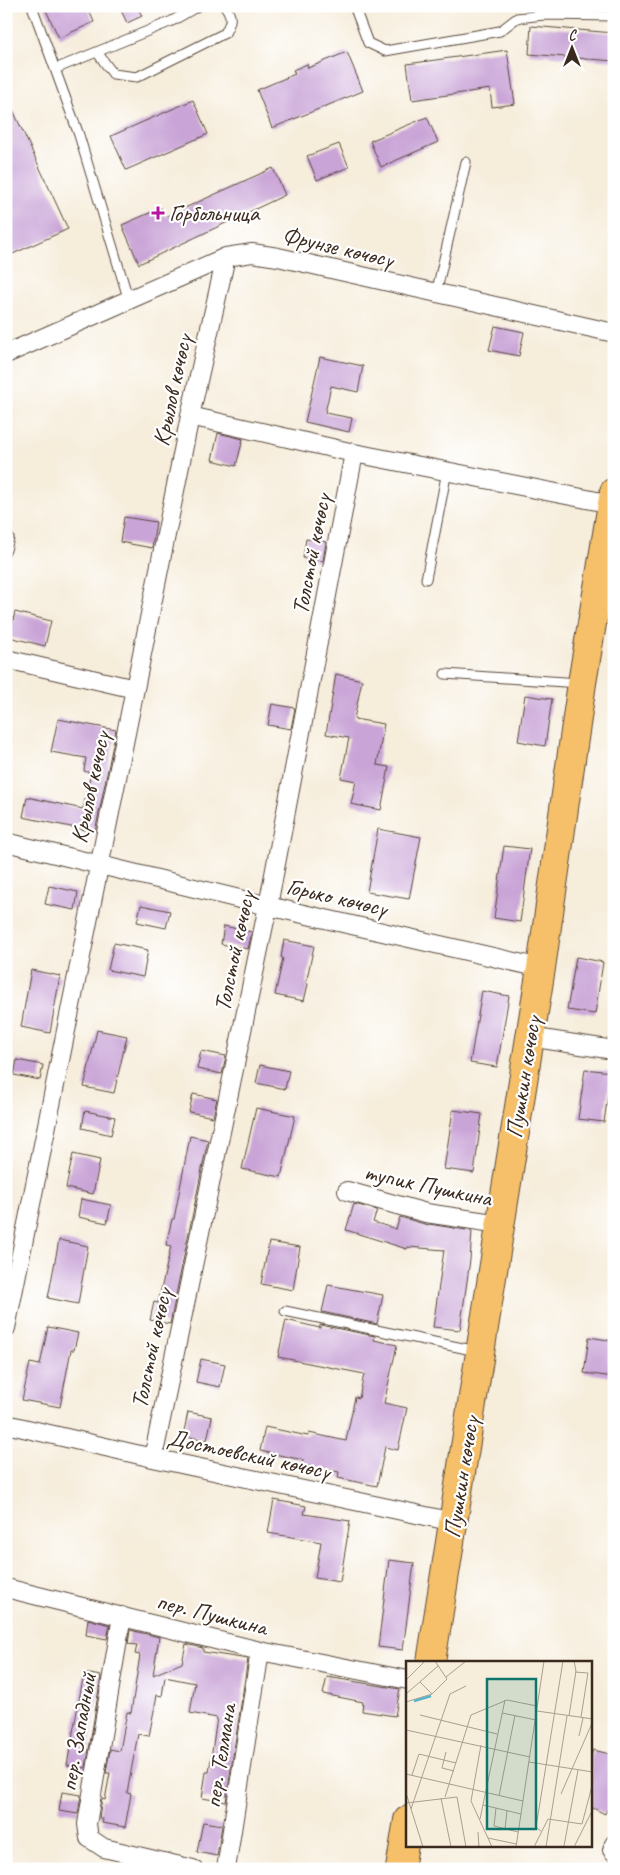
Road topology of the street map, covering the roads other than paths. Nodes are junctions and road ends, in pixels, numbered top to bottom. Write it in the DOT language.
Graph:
graph roads {
  1 [pos="32,6"];
  2 [pos="198,6"];
  3 [pos="226,6"];
  4 [pos="354,6"];
  5 [pos="614,16"];
  6 [pos="97,52"];
  7 [pos="55,69"];
  8 [pos="466,162"];
  9 [pos="226,257"];
  10 [pos="436,294"];
  11 [pos="129,301"];
  12 [pos="614,333"];
  13 [pos="6,354"];
  14 [pos="190,416"];
  15 [pos="354,453"];
  16 [pos="447,471"];
  17 [pos="613,498"];
  18 [pos="9,538"];
  19 [pos="6,550"];
  20 [pos="426,579"];
  21 [pos="6,659"];
  22 [pos="445,674"];
  23 [pos="582,683"];
  24 [pos="135,689"];
  25 [pos="6,842"];
  26 [pos="98,865"];
  27 [pos="268,906"];
  28 [pos="541,968"];
  29 [pos="529,1037"];
  30 [pos="614,1050"];
  31 [pos="347,1191"];
  32 [pos="500,1224"];
  33 [pos="286,1311"];
  34 [pos="6,1328"];
  35 [pos="480,1352"];
  36 [pos="6,1424"];
  37 [pos="152,1458"];
  38 [pos="454,1522"];
  39 [pos="6,1588"];
  40 [pos="122,1616"];
  41 [pos="260,1651"];
  42 [pos="432,1661"];
  43 [pos="406,1680"];
  44 [pos="406,1832"];
  45 [pos="614,1844"];
  46 [pos="614,1852"];
  47 [pos="193,1869"];
  48 [pos="226,1869"];
  49 [pos="400,1869"];
  1 -- 7 [label="lane"];
  2 -- 6 [label="lane"];
  3 -- 6 [label="lane"];
  4 -- 5 [label="lane"];
  6 -- 7 [label="lane"];
  7 -- 11 [label="lane"];
  8 -- 10 [label="lane"];
  9 -- 10 [label="street, Фрунзе көчөсү"];
  9 -- 11 [label="street, Фрунзе көчөсү"];
  9 -- 14 [label="street, Крылов көчөсү"];
  10 -- 12 [label="street, Фрунзе көчөсү"];
  11 -- 13 [label="street, Фрунзе көчөсү"];
  14 -- 15 [label="street"];
  14 -- 24 [label="street, Крылов көчөсү"];
  15 -- 16 [label="street"];
  15 -- 27 [label="street, Толстой көчөсү"];
  16 -- 17 [label="street"];
  16 -- 20 [label="lane"];
  17 -- 23 [label="highway, Пушкин көчөсү"];
  18 -- 19 [label="lane"];
  21 -- 24 [label="street"];
  22 -- 23 [label="lane"];
  23 -- 28 [label="highway, Пушкин көчөсү"];
  24 -- 26 [label="street, Крылов көчөсү"];
  25 -- 26 [label="street, Горько көчөсү"];
  26 -- 27 [label="street, Горько көчөсү"];
  26 -- 34 [label="street, Крылов көчөсү"];
  27 -- 28 [label="street, Горько көчөсү"];
  27 -- 37 [label="street, Толстой көчөсү"];
  28 -- 29 [label="highway, Пушкин көчөсү"];
  29 -- 30 [label="street"];
  29 -- 32 [label="highway, Пушкин көчөсү"];
  31 -- 32 [label="street, тупик Пушкина"];
  32 -- 35 [label="highway, Пушкин көчөсү"];
  33 -- 35 [label="lane"];
  35 -- 38 [label="highway, Пушкин көчөсү"];
  36 -- 37 [label="street, Достоевский көчөсү"];
  37 -- 38 [label="street, Достоевский көчөсү"];
  38 -- 42 [label="highway, Пушкин көчөсү"];
  39 -- 40 [label="street, пер. Пушкина"];
  40 -- 41 [label="street, пер. Пушкина"];
  40 -- 47 [label="street, пер. Западный"];
  41 -- 43 [label="street, пер. Пушкина"];
  41 -- 48 [label="street, пер. Телмана"];
  44 -- 49 [label="highway"];
  45 -- 46 [label="street"];
}
